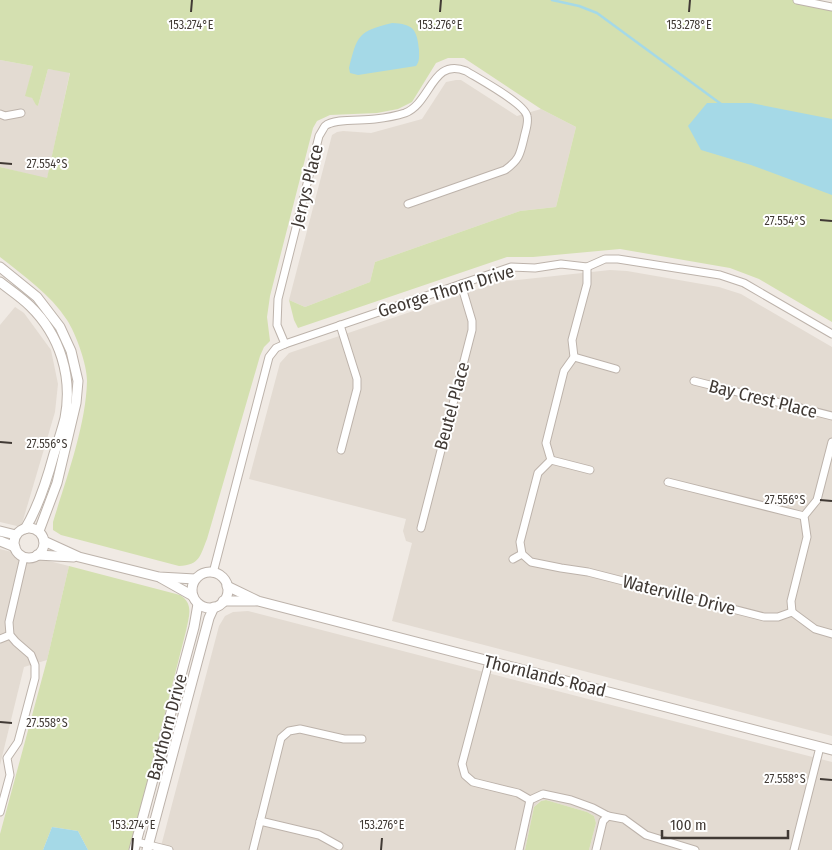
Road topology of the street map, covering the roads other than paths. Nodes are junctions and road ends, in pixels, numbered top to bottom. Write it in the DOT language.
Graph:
graph roads {
  1 [pos="797,0"];
  2 [pos="832,7"];
  3 [pos="21,112"];
  4 [pos="0,114"];
  5 [pos="408,204"];
  6 [pos="0,267"];
  7 [pos="587,267"];
  8 [pos="0,282"];
  9 [pos="461,284"];
  10 [pos="340,325"];
  11 [pos="832,334"];
  12 [pos="285,344"];
  13 [pos="574,357"];
  14 [pos="616,369"];
  15 [pos="694,381"];
  16 [pos="832,416"];
  17 [pos="832,442"];
  18 [pos="341,450"];
  19 [pos="551,460"];
  20 [pos="590,470"];
  21 [pos="668,482"];
  22 [pos="804,516"];
  23 [pos="421,528"];
  24 [pos="25,529"];
  25 [pos="0,531"];
  26 [pos="38,532"];
  27 [pos="16,535"];
  28 [pos="0,541"];
  29 [pos="44,541"];
  30 [pos="15,547"];
  31 [pos="522,554"];
  32 [pos="37,555"];
  33 [pos="24,557"];
  34 [pos="79,557"];
  35 [pos="513,559"];
  36 [pos="213,573"];
  37 [pos="159,577"];
  38 [pos="196,579"];
  39 [pos="227,586"];
  40 [pos="195,600"];
  41 [pos="223,601"];
  42 [pos="258,601"];
  43 [pos="214,607"];
  44 [pos="792,612"];
  45 [pos="832,634"];
  46 [pos="10,635"];
  47 [pos="0,639"];
  48 [pos="489,662"];
  49 [pos="362,739"];
  50 [pos="820,747"];
  51 [pos="832,750"];
  52 [pos="3,757"];
  53 [pos="530,800"];
  54 [pos="0,812"];
  55 [pos="608,816"];
  56 [pos="260,821"];
  57 [pos="136,846"];
  58 [pos="338,846"];
  59 [pos="148,847"];
  60 [pos="169,850"];
  61 [pos="253,850"];
  62 [pos="519,850"];
  63 [pos="596,850"];
  64 [pos="695,850"];
  65 [pos="794,850"];
  1 -- 2 [label="street"];
  3 -- 4 [label="street"];
  5 -- 12 [label="street, Jerrys Place"];
  6 -- 26 [label="street"];
  7 -- 9 [label="street, George Thorn Drive"];
  7 -- 11 [label="street, George Thorn Drive"];
  7 -- 13 [label="street"];
  8 -- 24 [label="street"];
  9 -- 10 [label="street, George Thorn Drive"];
  9 -- 23 [label="street, Beutel Place"];
  10 -- 12 [label="street, George Thorn Drive"];
  10 -- 18 [label="street"];
  12 -- 36 [label="street"];
  13 -- 14 [label="street"];
  13 -- 19 [label="street"];
  15 -- 16 [label="street, Bay Crest Place"];
  17 -- 22 [label="street"];
  19 -- 20 [label="street"];
  19 -- 31 [label="street"];
  21 -- 22 [label="street"];
  22 -- 44 [label="street"];
  24 -- 26 [label="street"];
  24 -- 27 [label="street"];
  25 -- 27 [label="street"];
  26 -- 29 [label="street"];
  27 -- 30 [label="street"];
  28 -- 30 [label="street"];
  29 -- 32 [label="street"];
  29 -- 34 [label="street"];
  30 -- 33 [label="street"];
  31 -- 35 [label="street"];
  31 -- 44 [label="street, Waterville Drive"];
  32 -- 33 [label="street"];
  32 -- 34 [label="street"];
  33 -- 46 [label="street"];
  34 -- 37 [label="street"];
  36 -- 38 [label="street"];
  36 -- 39 [label="street, Thornlands Road"];
  37 -- 38 [label="street"];
  37 -- 40 [label="street"];
  38 -- 40 [label="street"];
  39 -- 41 [label="street"];
  39 -- 42 [label="street, Thornlands Road"];
  40 -- 43 [label="street"];
  40 -- 57 [label="street, Baythorn Drive"];
  41 -- 42 [label="street, Thornlands Road"];
  41 -- 43 [label="street"];
  42 -- 48 [label="street, Thornlands Road"];
  43 -- 59 [label="street, Baythorn Drive"];
  44 -- 45 [label="street"];
  46 -- 47 [label="street"];
  46 -- 52 [label="street"];
  48 -- 50 [label="street, Thornlands Road"];
  48 -- 53 [label="street"];
  49 -- 56 [label="street"];
  50 -- 51 [label="street, Thornlands Road"];
  50 -- 65 [label="street"];
  52 -- 54 [label="street"];
  53 -- 55 [label="street"];
  53 -- 62 [label="street"];
  55 -- 63 [label="street"];
  55 -- 64 [label="street"];
  56 -- 58 [label="street"];
  56 -- 61 [label="street"];
  57 -- 59 [label="street"];
  59 -- 60 [label="street"];
}
